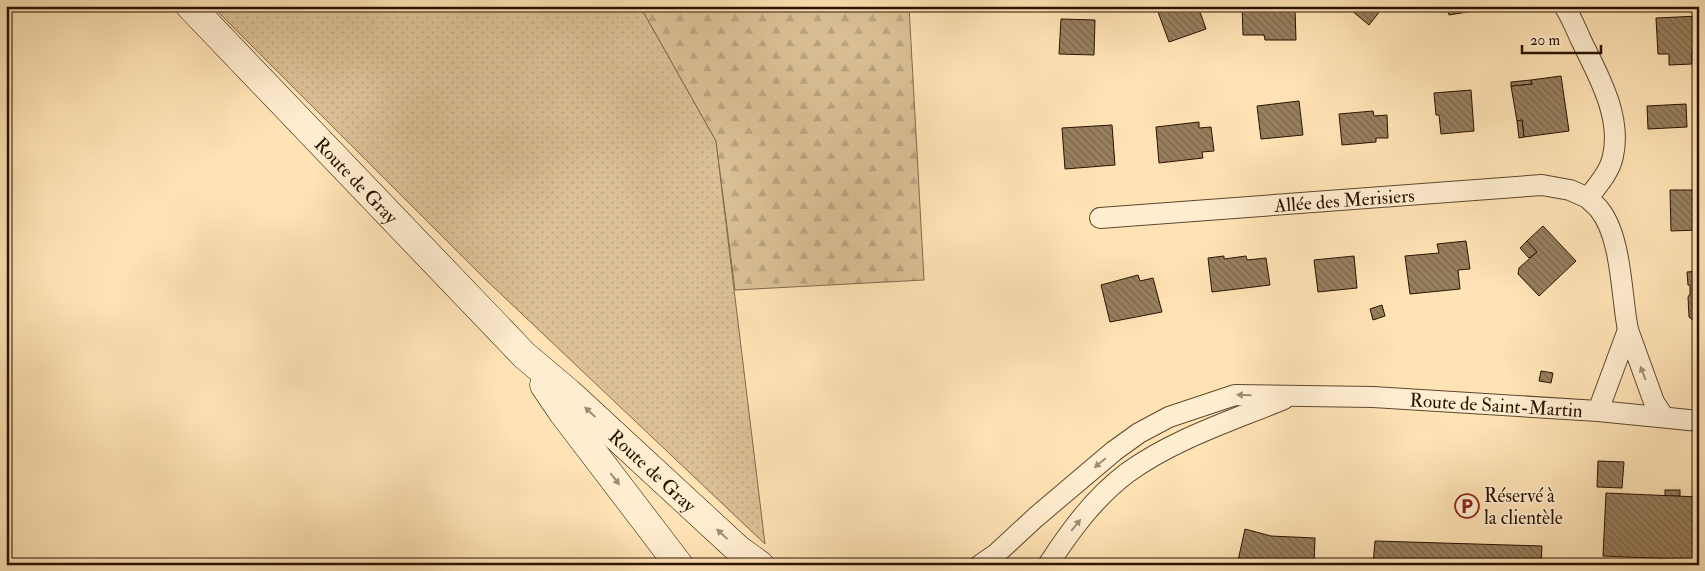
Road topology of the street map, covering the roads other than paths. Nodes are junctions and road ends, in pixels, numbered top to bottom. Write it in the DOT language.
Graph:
graph roads {
  1 [pos="190,6"];
  2 [pos="1564,6"];
  3 [pos="1588,198"];
  4 [pos="1100,218"];
  5 [pos="1628,330"];
  6 [pos="524,355"];
  7 [pos="1293,395"];
  8 [pos="1598,411"];
  9 [pos="1664,417"];
  10 [pos="1699,421"];
  11 [pos="679,565"];
  12 [pos="760,565"];
  13 [pos="980,565"];
  14 [pos="1048,565"];
  1 -- 6 [label="main road, Route de Gray"];
  2 -- 3 [label="street"];
  3 -- 4 [label="street, Allée des Merisiers"];
  3 -- 5 [label="street"];
  5 -- 8 [label="street"];
  9 -- 5 [label="street, one-way"];
  6 -- 11 [label="main road, Route de Gray, one-way"];
  12 -- 6 [label="main road, Route de Gray, one-way"];
  7 -- 8 [label="street, Route de Saint-Martin"];
  7 -- 13 [label="street, Route de Saint-Martin, one-way"];
  14 -- 7 [label="street, one-way"];
  8 -- 9 [label="street, Route de Saint-Martin"];
  9 -- 10 [label="street, Route de Saint-Martin"];
}
